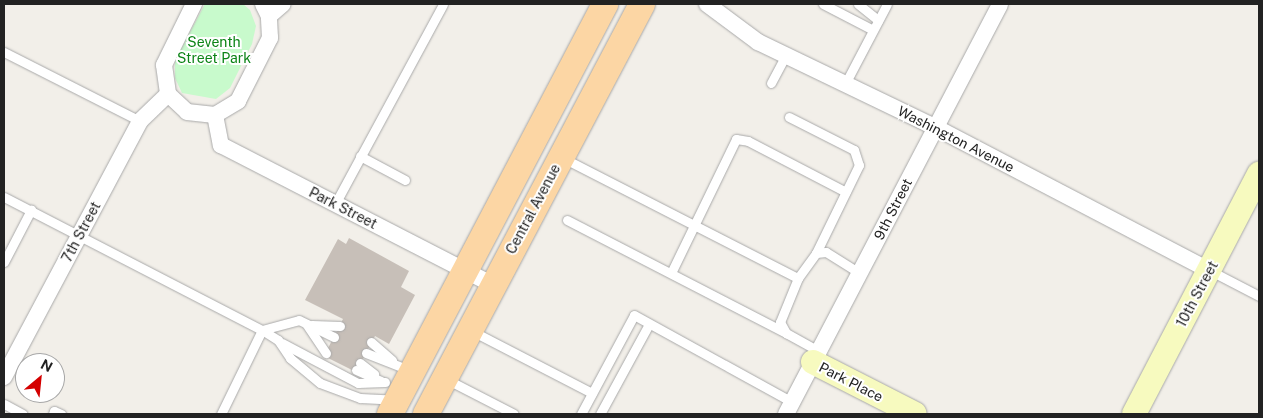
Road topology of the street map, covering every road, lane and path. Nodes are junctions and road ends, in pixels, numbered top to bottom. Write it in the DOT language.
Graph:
graph roads {
  1 [pos="194,4"];
  2 [pos="283,4"];
  3 [pos="443,4"];
  4 [pos="606,4"];
  5 [pos="642,4"];
  6 [pos="707,4"];
  7 [pos="823,4"];
  8 [pos="858,4"];
  9 [pos="887,4"];
  10 [pos="1000,4"];
  11 [pos="266,10"];
  12 [pos="878,20"];
  13 [pos="873,30"];
  14 [pos="4,52"];
  15 [pos="786,56"];
  16 [pos="771,83"];
  17 [pos="845,84"];
  18 [pos="168,94"];
  19 [pos="215,115"];
  20 [pos="789,117"];
  21 [pos="140,121"];
  22 [pos="935,127"];
  23 [pos="360,156"];
  24 [pos="561,156"];
  25 [pos="1259,174"];
  26 [pos="405,180"];
  27 [pos="846,192"];
  28 [pos="4,197"];
  29 [pos="336,204"];
  30 [pos="30,210"];
  31 [pos="567,220"];
  32 [pos="695,224"];
  33 [pos="79,235"];
  34 [pos="816,253"];
  35 [pos="4,262"];
  36 [pos="1209,270"];
  37 [pos="464,271"];
  38 [pos="860,272"];
  39 [pos="671,273"];
  40 [pos="798,278"];
  41 [pos="493,285"];
  42 [pos="1259,296"];
  43 [pos="649,324"];
  44 [pos="307,325"];
  45 [pos="340,326"];
  46 [pos="262,330"];
  47 [pos="470,330"];
  48 [pos="786,333"];
  49 [pos="334,337"];
  50 [pos="280,342"];
  51 [pos="371,342"];
  52 [pos="327,350"];
  53 [pos="366,353"];
  54 [pos="816,356"];
  55 [pos="358,367"];
  56 [pos="4,377"];
  57 [pos="444,378"];
  58 [pos="397,387"];
  59 [pos="592,393"];
  60 [pos="4,404"];
  61 [pos="789,408"];
  62 [pos="24,414"];
  63 [pos="53,414"];
  64 [pos="60,414"];
  65 [pos="221,414"];
  66 [pos="426,414"];
  67 [pos="514,414"];
  68 [pos="581,414"];
  69 [pos="600,414"];
  70 [pos="915,414"];
  71 [pos="1134,414"];
  1 -- 18 [label="street"];
  2 -- 11 [label="street"];
  3 -- 23 [label="lane"];
  4 -- 37 [label="main road"];
  5 -- 24 [label="main road, Central Avenue"];
  6 -- 15 [label="street, Washington Avenue"];
  7 -- 13 [label="lane"];
  8 -- 12 [label="lane"];
  9 -- 12 [label="lane"];
  10 -- 22 [label="street, 9th Street"];
  11 -- 19 [label="street"];
  12 -- 13 [label="lane"];
  13 -- 17 [label="lane"];
  14 -- 21 [label="lane"];
  15 -- 16 [label="lane"];
  15 -- 17 [label="street, Washington Avenue"];
  17 -- 22 [label="street, Washington Avenue"];
  18 -- 19 [label="street"];
  18 -- 21 [label="street, 7th Street"];
  19 -- 29 [label="street, Park Street"];
  20 -- 27 [label="lane"];
  21 -- 33 [label="street, 7th Street"];
  22 -- 36 [label="street, Washington Avenue"];
  22 -- 38 [label="street, 9th Street"];
  23 -- 26 [label="lane"];
  23 -- 29 [label="lane"];
  24 -- 32 [label="lane"];
  24 -- 41 [label="main road, Central Avenue"];
  25 -- 36 [label="street, 10th Street"];
  27 -- 32 [label="lane"];
  27 -- 34 [label="lane"];
  28 -- 30 [label="lane"];
  29 -- 37 [label="street, Park Street"];
  30 -- 33 [label="lane"];
  30 -- 35 [label="lane"];
  31 -- 39 [label="lane"];
  32 -- 39 [label="lane"];
  32 -- 40 [label="lane"];
  33 -- 46 [label="lane"];
  33 -- 56 [label="street, 7th Street"];
  34 -- 38 [label="lane"];
  34 -- 40 [label="lane"];
  36 -- 42 [label="lane"];
  36 -- 71 [label="street, 10th Street"];
  37 -- 41 [label="street, Park Street"];
  37 -- 58 [label="main road"];
  38 -- 54 [label="street, 9th Street"];
  39 -- 48 [label="lane"];
  40 -- 48 [label="lane"];
  41 -- 47 [label="main road, Central Avenue"];
  43 -- 59 [label="lane"];
  43 -- 61 [label="lane"];
  43 -- 69 [label="lane"];
  44 -- 45 [label="lane"];
  44 -- 46 [label="lane"];
  44 -- 49 [label="lane"];
  44 -- 52 [label="lane"];
  46 -- 50 [label="lane"];
  46 -- 65 [label="lane"];
  47 -- 57 [label="main road, Central Avenue"];
  47 -- 59 [label="lane"];
  48 -- 54 [label="lane"];
  50 -- 58 [label="lane"];
  50 -- 58 [label="lane"];
  51 -- 58 [label="lane"];
  53 -- 58 [label="lane"];
  54 -- 61 [label="street, 9th Street"];
  54 -- 70 [label="street, Park Place"];
  55 -- 58 [label="lane"];
  57 -- 66 [label="main road, Central Avenue"];
  57 -- 67 [label="lane"];
  59 -- 68 [label="lane"];
  60 -- 62 [label="lane"];
  63 -- 64 [label="lane"];
}
